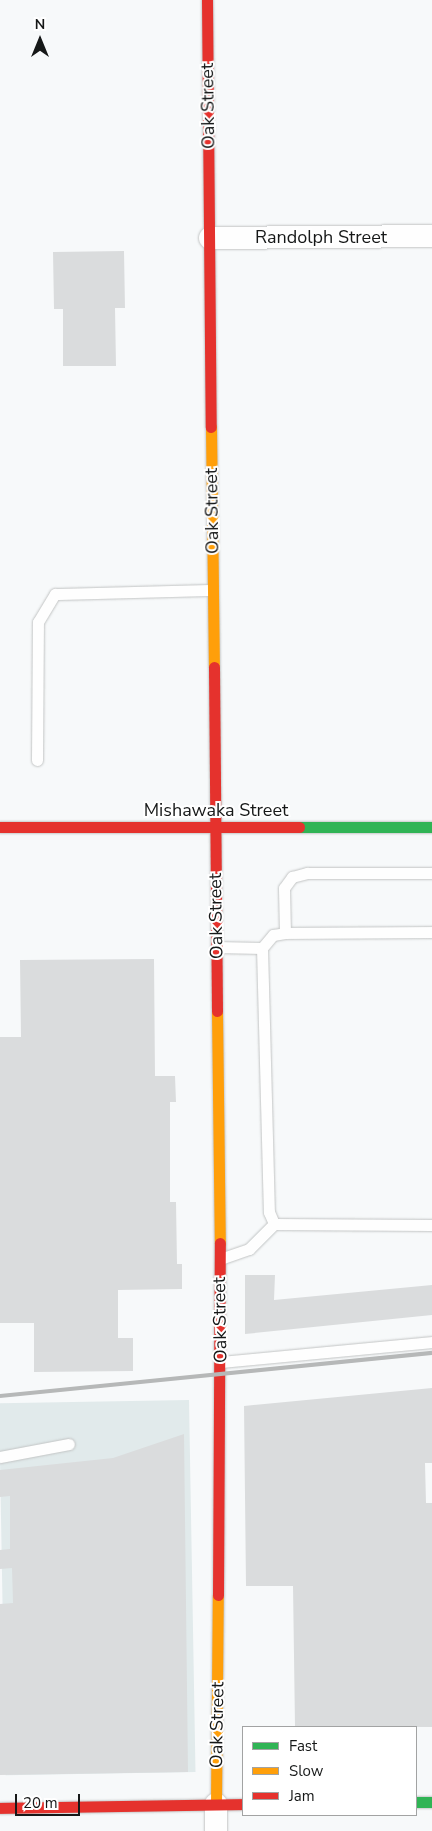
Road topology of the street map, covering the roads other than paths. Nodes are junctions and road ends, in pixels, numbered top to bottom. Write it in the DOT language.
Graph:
graph roads {
  1 [pos="207,0"];
  2 [pos="432,236"];
  3 [pos="210,238"];
  4 [pos="213,590"];
  5 [pos="37,760"];
  6 [pos="0,827"];
  7 [pos="432,827"];
  8 [pos="215,828"];
  9 [pos="432,873"];
  10 [pos="432,932"];
  11 [pos="285,933"];
  12 [pos="216,947"];
  13 [pos="262,948"];
  14 [pos="274,1224"];
  15 [pos="432,1225"];
  16 [pos="220,1259"];
  17 [pos="432,1342"];
  18 [pos="221,1362"];
  19 [pos="70,1444"];
  20 [pos="0,1457"];
  21 [pos="417,1802"];
  22 [pos="432,1802"];
  23 [pos="216,1804"];
  24 [pos="242,1804"];
  25 [pos="0,1808"];
  26 [pos="216,1831"];
  1 -- 3 [label="street, Oak Street"];
  2 -- 3 [label="street, Randolph Street"];
  3 -- 4 [label="street, Oak Street"];
  4 -- 5 [label="lane"];
  4 -- 8 [label="street, Oak Street"];
  6 -- 8 [label="street, Mishawaka Street"];
  7 -- 8 [label="street, Mishawaka Street"];
  8 -- 12 [label="street, Oak Street"];
  9 -- 11 [label="lane"];
  10 -- 11 [label="lane"];
  11 -- 13 [label="lane"];
  12 -- 13 [label="lane"];
  12 -- 16 [label="street, Oak Street"];
  13 -- 14 [label="lane"];
  14 -- 15 [label="lane"];
  14 -- 16 [label="lane"];
  16 -- 18 [label="street, Oak Street"];
  17 -- 18 [label="lane"];
  18 -- 23 [label="street, Oak Street"];
  19 -- 20 [label="lane"];
  21 -- 22 [label="street"];
  23 -- 24 [label="street"];
  23 -- 25 [label="street"];
  23 -- 26 [label="street, Oak Street"];
}
